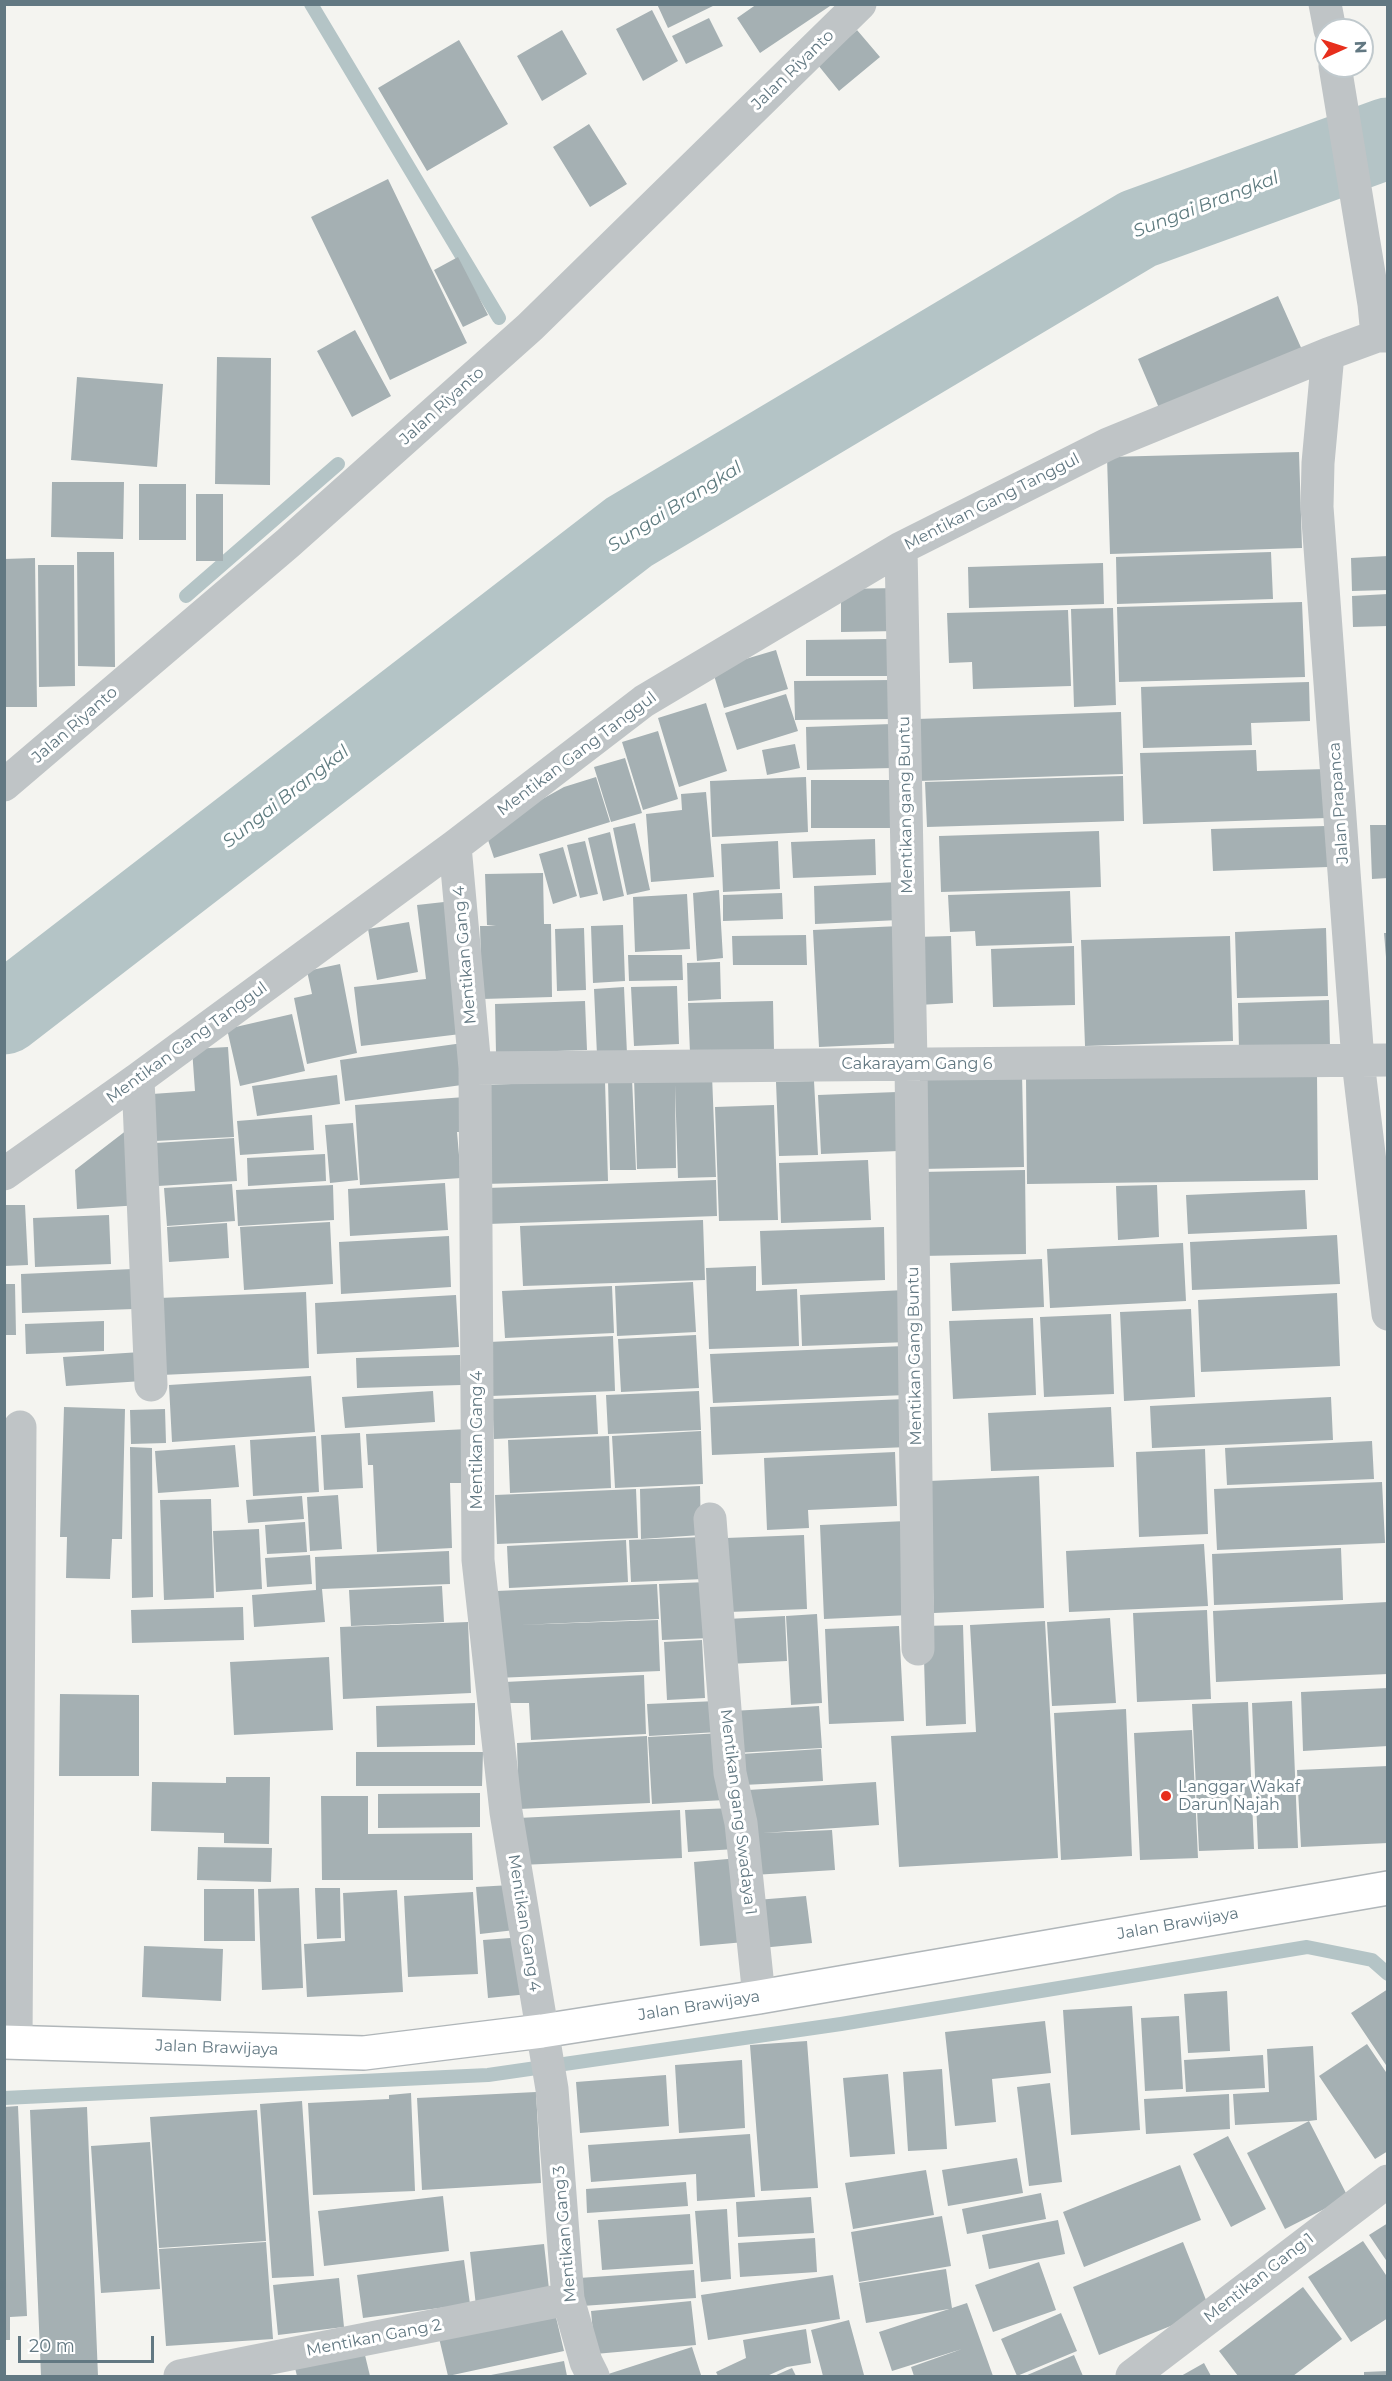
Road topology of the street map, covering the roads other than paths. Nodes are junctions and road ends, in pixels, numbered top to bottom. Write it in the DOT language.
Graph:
graph roads {
  1 [pos="860,4"];
  2 [pos="1337,78"];
  3 [pos="1382,336"];
  4 [pos="1329,354"];
  5 [pos="901,548"];
  6 [pos="4,785"];
  7 [pos="455,846"];
  8 [pos="1373,1061"];
  9 [pos="911,1064"];
  10 [pos="475,1068"];
  11 [pos="138,1079"];
  12 [pos="4,1174"];
  13 [pos="1388,1314"];
  14 [pos="151,1385"];
  15 [pos="20,1427"];
  16 [pos="710,1519"];
  17 [pos="918,1649"];
  18 [pos="1388,1888"];
  19 [pos="759,1997"];
  20 [pos="10,2042"];
  21 [pos="544,2042"];
  22 [pos="552,2089"];
  23 [pos="1388,2181"];
  24 [pos="568,2299"];
  25 [pos="180,2376"];
  26 [pos="593,2376"];
  27 [pos="1132,2376"];
  1 -- 6 [label="street, Jalan Riyanto"];
  2 -- 3 [label="street"];
  3 -- 4 [label="street"];
  4 -- 5 [label="street, Mentikan Gang Tanggul"];
  4 -- 8 [label="street, Jalan Prapanca"];
  5 -- 7 [label="street, Mentikan Gang Tanggul"];
  5 -- 9 [label="street, Mentikan gang Buntu"];
  7 -- 10 [label="street, Mentikan Gang 4"];
  7 -- 11 [label="street, Mentikan Gang Tanggul"];
  8 -- 9 [label="street, Cakarayam Gang 6"];
  8 -- 13 [label="street, Jalan Prapanca"];
  9 -- 10 [label="street, Cakarayam Gang 6"];
  9 -- 17 [label="street, Mentikan Gang Buntu"];
  10 -- 21 [label="street, Mentikan Gang 4"];
  11 -- 12 [label="street, Mentikan Gang Tanggul"];
  11 -- 14 [label="street"];
  15 -- 20 [label="street"];
  16 -- 19 [label="street, Mentikan gang Swadaya 1"];
  18 -- 19 [label="main road, Jalan Brawijaya"];
  19 -- 21 [label="main road, Jalan Brawijaya"];
  20 -- 21 [label="main road, Jalan Brawijaya"];
  21 -- 22 [label="street, Mentikan Gang 4"];
  22 -- 24 [label="street, Mentikan Gang 3"];
  23 -- 27 [label="street, Mentikan Gang 1"];
  24 -- 25 [label="street, Mentikan Gang 2"];
  24 -- 26 [label="street, Mentikan Gang 3"];
}
